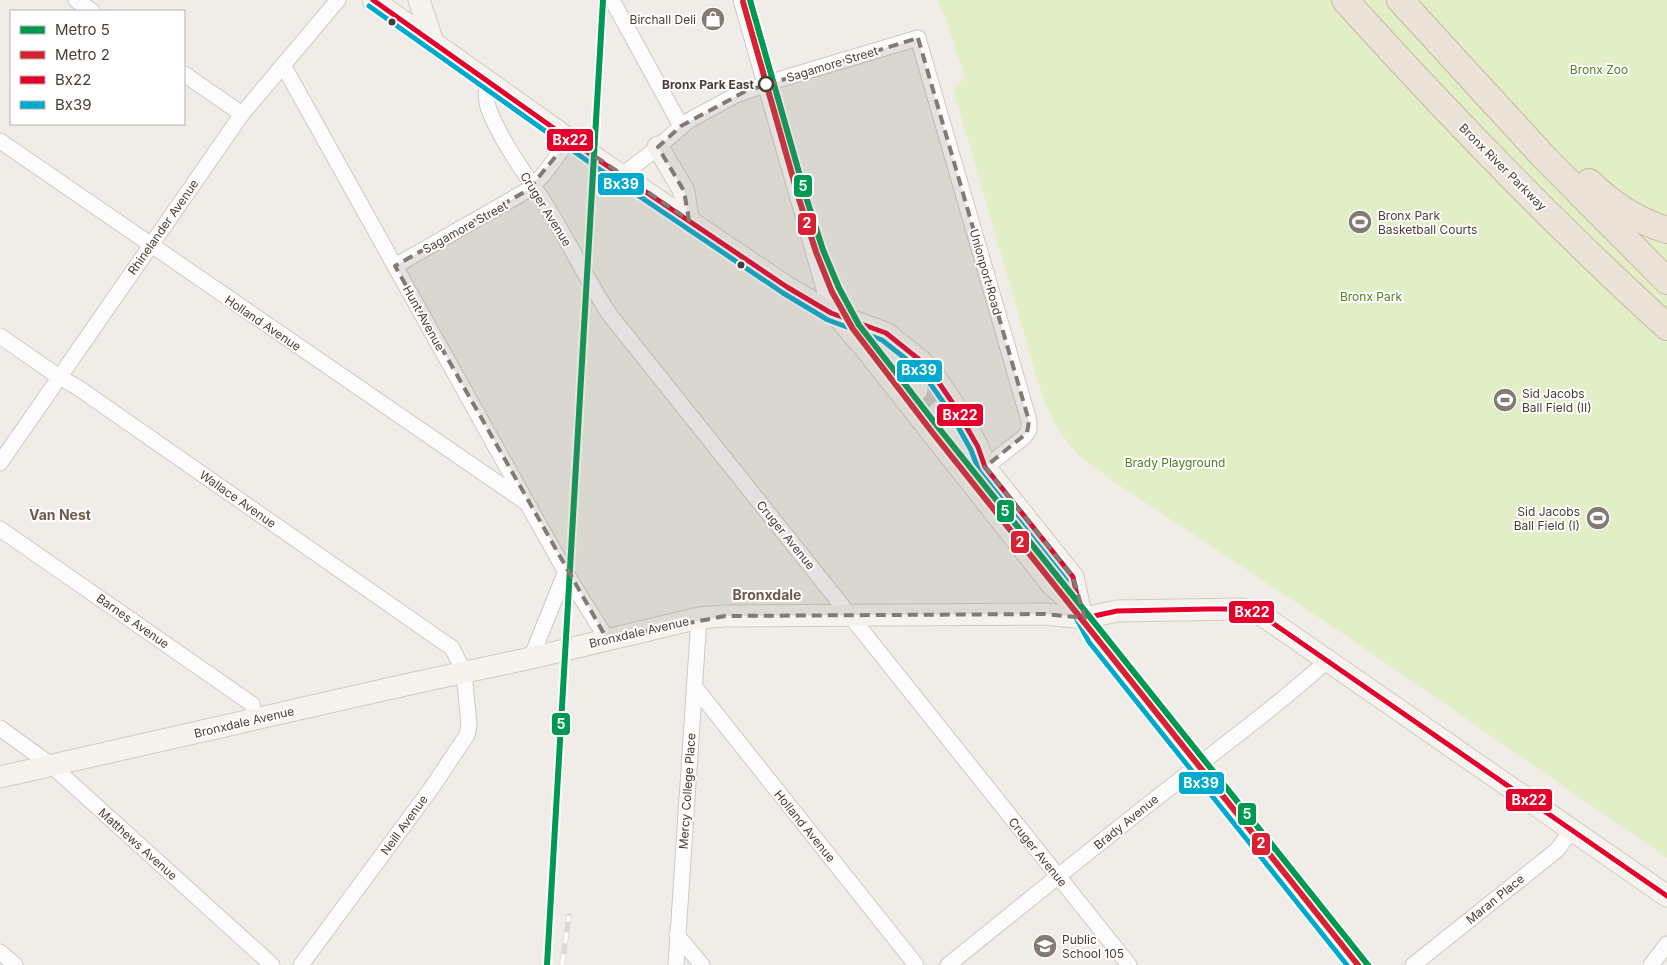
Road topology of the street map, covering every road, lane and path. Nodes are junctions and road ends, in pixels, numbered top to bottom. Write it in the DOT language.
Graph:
graph roads {
  1 [pos="76,0"];
  2 [pos="338,0"];
  3 [pos="373,0"];
  4 [pos="419,0"];
  5 [pos="612,0"];
  6 [pos="741,0"];
  7 [pos="1345,0"];
  8 [pos="1400,0"];
  9 [pos="91,10"];
  10 [pos="918,38"];
  11 [pos="433,42"];
  12 [pos="1440,45"];
  13 [pos="283,65"];
  14 [pos="185,75"];
  15 [pos="488,80"];
  16 [pos="765,84"];
  17 [pos="242,114"];
  18 [pos="681,126"];
  19 [pos="570,139"];
  20 [pos="0,141"];
  21 [pos="658,147"];
  22 [pos="622,175"];
  23 [pos="532,186"];
  24 [pos="1553,218"];
  25 [pos="688,220"];
  26 [pos="1667,230"];
  27 [pos="151,246"];
  28 [pos="395,266"];
  29 [pos="1667,281"];
  30 [pos="840,316"];
  31 [pos="1667,327"];
  32 [pos="0,336"];
  33 [pos="1667,346"];
  34 [pos="59,377"];
  35 [pos="917,390"];
  36 [pos="944,422"];
  37 [pos="0,463"];
  38 [pos="979,469"];
  39 [pos="527,503"];
  40 [pos="0,529"];
  41 [pos="566,571"];
  42 [pos="1083,614"];
  43 [pos="849,615"];
  44 [pos="699,618"];
  45 [pos="607,639"];
  46 [pos="531,658"];
  47 [pos="1328,660"];
  48 [pos="464,672"];
  49 [pos="694,686"];
  50 [pos="255,719"];
  51 [pos="0,728"];
  52 [pos="51,765"];
  53 [pos="1198,766"];
  54 [pos="0,777"];
  55 [pos="1572,830"];
  56 [pos="1058,877"];
  57 [pos="1667,896"];
  58 [pos="677,935"];
  59 [pos="1667,944"];
  60 [pos="0,952"];
  61 [pos="15,965"];
  62 [pos="272,965"];
  63 [pos="301,965"];
  64 [pos="676,965"];
  65 [pos="702,965"];
  66 [pos="916,965"];
  67 [pos="948,965"];
  68 [pos="1129,965"];
  69 [pos="1357,965"];
  70 [pos="1413,965"];
  71 [pos="1651,965"];
  1 -- 9 [label="street"];
  2 -- 13 [label="street, Rhinelander Avenue"];
  3 -- 11 [label="main road"];
  4 -- 11 [label="main road"];
  5 -- 18 [label="street"];
  6 -- 16 [label="street"];
  7 -- 24 [label="highway, Bronx River Parkway"];
  8 -- 12 [label="highway"];
  10 -- 16 [label="street, Sagamore Street"];
  10 -- 38 [label="street, Unionport Road"];
  11 -- 15 [label="main road"];
  12 -- 26 [label="highway"];
  12 -- 29 [label="highway"];
  13 -- 17 [label="street, Rhinelander Avenue"];
  13 -- 28 [label="street, Hunt Avenue"];
  14 -- 17 [label="street"];
  15 -- 19 [label="main road"];
  15 -- 23 [label="street, Cruger Avenue"];
  16 -- 18 [label="street, Sagamore Street"];
  16 -- 30 [label="street"];
  17 -- 27 [label="street, Rhinelander Avenue"];
  18 -- 21 [label="street, Sagamore Street"];
  19 -- 22 [label="main road"];
  19 -- 23 [label="street, Sagamore Street"];
  20 -- 27 [label="street, Holland Avenue"];
  21 -- 22 [label="street, Sagamore Street"];
  21 -- 25 [label="main road"];
  22 -- 25 [label="main road"];
  23 -- 28 [label="street, Sagamore Street"];
  23 -- 43 [label="street, Cruger Avenue"];
  24 -- 31 [label="highway, Bronx River Parkway"];
  24 -- 33 [label="highway"];
  25 -- 30 [label="main road"];
  27 -- 34 [label="street, Rhinelander Avenue"];
  27 -- 39 [label="street, Holland Avenue"];
  28 -- 39 [label="street, Hunt Avenue"];
  30 -- 35 [label="main road"];
  30 -- 38 [label="main road"];
  30 -- 38 [label="main road"];
  32 -- 34 [label="street, Wallace Avenue"];
  34 -- 37 [label="street, Rhinelander Avenue"];
  34 -- 48 [label="street, Wallace Avenue"];
  36 -- 38 [label="main road"];
  38 -- 42 [label="main road"];
  39 -- 41 [label="street, Hunt Avenue"];
  40 -- 50 [label="street, Barnes Avenue"];
  41 -- 45 [label="street, Hunt Avenue"];
  41 -- 46 [label="street"];
  42 -- 43 [label="main road, Bronxdale Avenue"];
  42 -- 47 [label="main road, Bronxdale Avenue"];
  42 -- 53 [label="main road"];
  43 -- 44 [label="main road, Bronxdale Avenue"];
  43 -- 56 [label="street, Cruger Avenue"];
  44 -- 45 [label="main road, Bronxdale Avenue"];
  44 -- 49 [label="street, Mercy College Place"];
  45 -- 46 [label="main road, Bronxdale Avenue"];
  46 -- 48 [label="main road, Bronxdale Avenue"];
  47 -- 53 [label="street, Brady Avenue"];
  47 -- 55 [label="main road"];
  48 -- 50 [label="main road, Bronxdale Avenue"];
  48 -- 63 [label="street, Neill Avenue"];
  49 -- 58 [label="street, Mercy College Place"];
  49 -- 66 [label="street, Holland Avenue"];
  50 -- 52 [label="main road, Bronxdale Avenue"];
  51 -- 52 [label="street, Matthews Avenue"];
  52 -- 54 [label="main road, Bronxdale Avenue"];
  52 -- 62 [label="street, Matthews Avenue"];
  53 -- 56 [label="street, Brady Avenue"];
  53 -- 69 [label="main road"];
  55 -- 57 [label="main road"];
  55 -- 70 [label="street, Maran Place"];
  56 -- 67 [label="street, Brady Avenue"];
  56 -- 68 [label="street, Cruger Avenue"];
  58 -- 64 [label="street, Mercy College Place"];
  58 -- 65 [label="street"];
  59 -- 71 [label="street"];
  60 -- 61 [label="street"];
}
